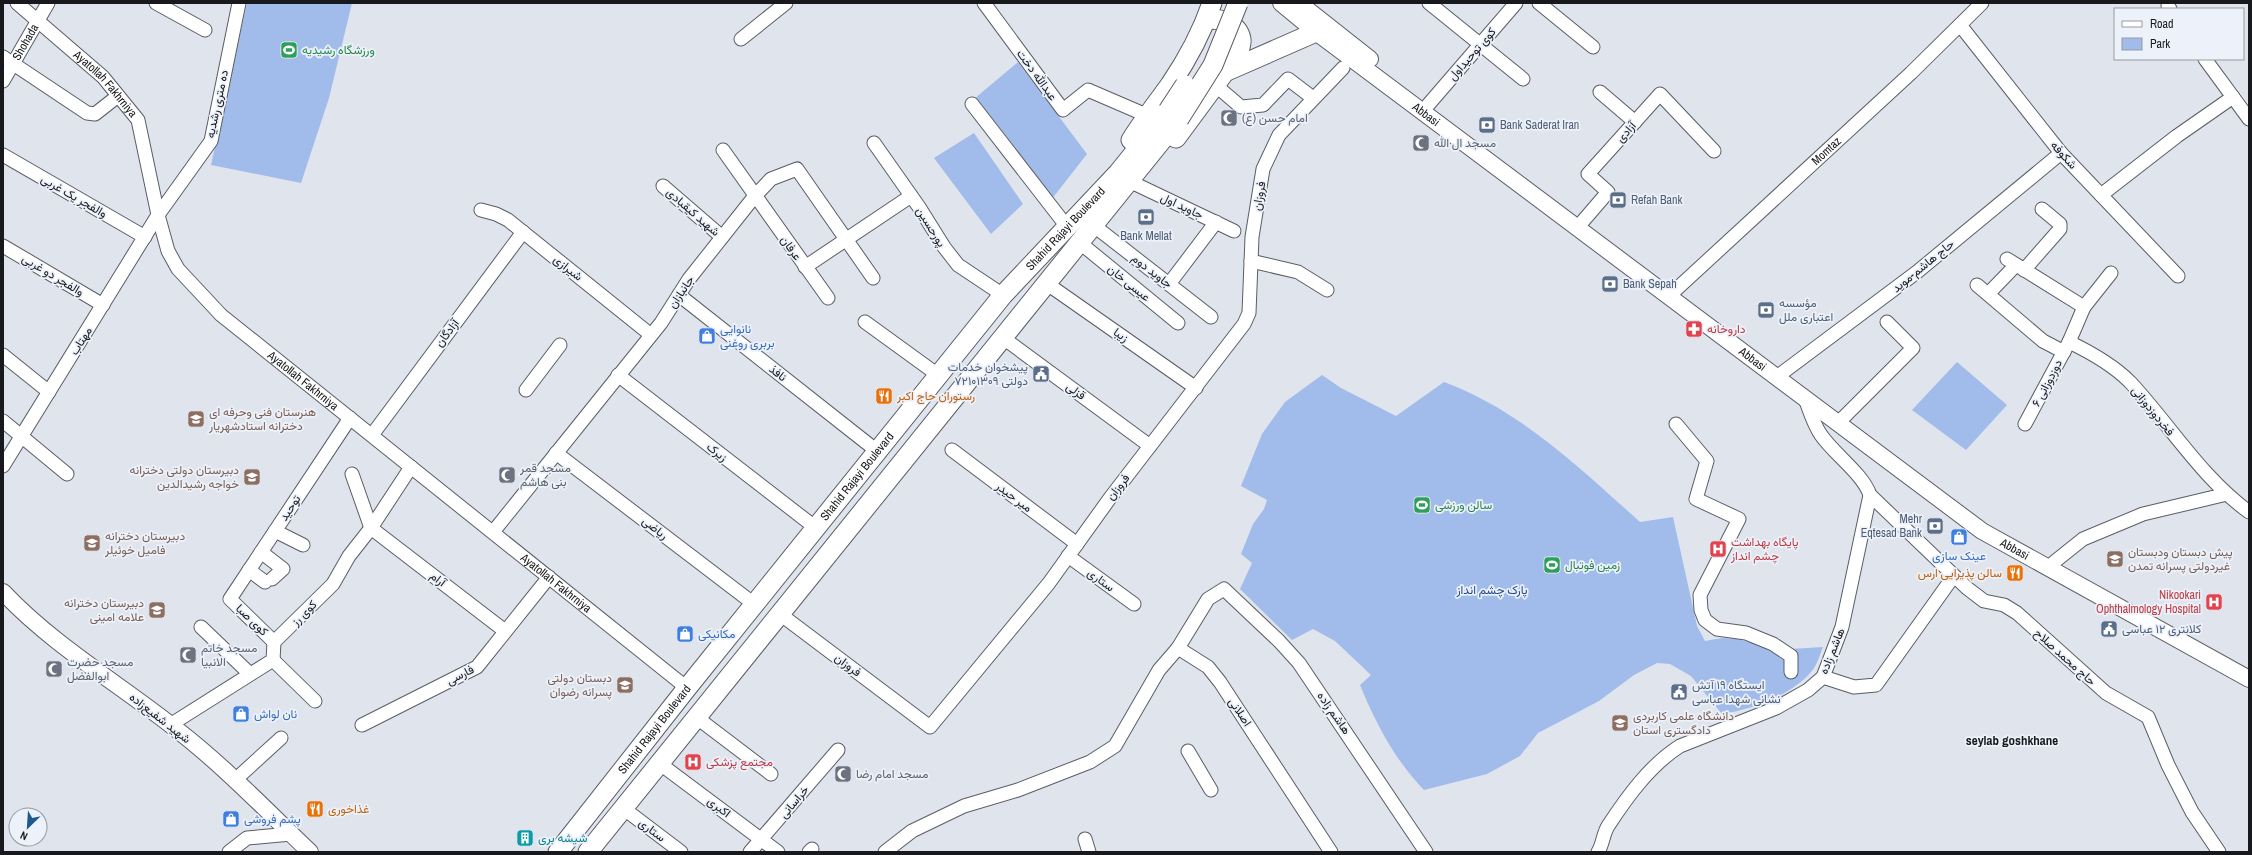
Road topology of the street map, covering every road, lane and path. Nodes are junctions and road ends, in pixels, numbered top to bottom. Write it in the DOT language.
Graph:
graph roads {
  1 [pos="17,3"];
  2 [pos="48,3"];
  3 [pos="156,3"];
  4 [pos="240,3"];
  5 [pos="786,3"];
  6 [pos="984,3"];
  7 [pos="1225,3"];
  8 [pos="1238,3"];
  9 [pos="1281,3"];
  10 [pos="1299,3"];
  11 [pos="1429,3"];
  12 [pos="1516,3"];
  13 [pos="1539,3"];
  14 [pos="1982,3"];
  15 [pos="1209,11"];
  16 [pos="38,22"];
  17 [pos="1960,25"];
  18 [pos="206,30"];
  19 [pos="1316,32"];
  20 [pos="741,38"];
  21 [pos="1481,44"];
  22 [pos="1593,47"];
  23 [pos="8,60"];
  24 [pos="2206,60"];
  25 [pos="1343,68"];
  26 [pos="1219,78"];
  27 [pos="1523,79"];
  28 [pos="3,81"];
  29 [pos="1600,92"];
  30 [pos="118,96"];
  31 [pos="1313,98"];
  32 [pos="2233,98"];
  33 [pos="972,104"];
  34 [pos="1428,105"];
  35 [pos="1146,115"];
  36 [pos="1173,115"];
  37 [pos="2249,119"];
  38 [pos="1635,122"];
  39 [pos="874,143"];
  40 [pos="723,150"];
  41 [pos="1714,151"];
  42 [pos="2060,153"];
  43 [pos="3,155"];
  44 [pos="1124,177"];
  45 [pos="663,186"];
  46 [pos="2101,195"];
  47 [pos="911,196"];
  48 [pos="754,197"];
  49 [pos="2042,209"];
  50 [pos="481,210"];
  51 [pos="158,215"];
  52 [pos="1216,222"];
  53 [pos="1093,225"];
  54 [pos="1580,225"];
  55 [pos="1234,230"];
  56 [pos="522,232"];
  57 [pos="1073,235"];
  58 [pos="144,237"];
  59 [pos="722,237"];
  60 [pos="845,239"];
  61 [pos="3,246"];
  62 [pos="1250,261"];
  63 [pos="2016,265"];
  64 [pos="805,267"];
  65 [pos="2112,273"];
  66 [pos="2178,276"];
  67 [pos="873,278"];
  68 [pos="1046,283"];
  69 [pos="1168,284"];
  70 [pos="1977,285"];
  71 [pos="1327,290"];
  72 [pos="1671,293"];
  73 [pos="1988,294"];
  74 [pos="679,295"];
  75 [pos="1003,295"];
  76 [pos="828,298"];
  77 [pos="103,305"];
  78 [pos="2084,307"];
  79 [pos="1211,317"];
  80 [pos="865,322"];
  81 [pos="1887,322"];
  82 [pos="1178,323"];
  83 [pos="652,334"];
  84 [pos="1002,337"];
  85 [pos="560,345"];
  86 [pos="2066,347"];
  87 [pos="3,355"];
  88 [pos="1782,373"];
  89 [pos="618,375"];
  90 [pos="938,375"];
  91 [pos="1196,388"];
  92 [pos="526,390"];
  93 [pos="49,392"];
  94 [pos="1806,401"];
  95 [pos="350,418"];
  96 [pos="1842,419"];
  97 [pos="3,421"];
  98 [pos="1676,424"];
  99 [pos="2025,424"];
  100 [pos="372,435"];
  101 [pos="22,436"];
  102 [pos="1150,446"];
  103 [pos="952,450"];
  104 [pos="878,451"];
  105 [pos="556,453"];
  106 [pos="3,466"];
  107 [pos="411,467"];
  108 [pos="67,474"];
  109 [pos="352,474"];
  110 [pos="2227,494"];
  111 [pos="1870,495"];
  112 [pos="2249,512"];
  113 [pos="371,528"];
  114 [pos="816,528"];
  115 [pos="275,532"];
  116 [pos="493,532"];
  117 [pos="1077,544"];
  118 [pos="303,545"];
  119 [pos="261,552"];
  120 [pos="1068,556"];
  121 [pos="2053,563"];
  122 [pos="249,570"];
  123 [pos="549,577"];
  124 [pos="1953,577"];
  125 [pos="3,592"];
  126 [pos="230,599"];
  127 [pos="754,604"];
  128 [pos="1134,604"];
  129 [pos="780,614"];
  130 [pos="200,627"];
  131 [pos="505,632"];
  132 [pos="274,642"];
  133 [pos="1178,648"];
  134 [pos="273,660"];
  135 [pos="1791,672"];
  136 [pos="2249,672"];
  137 [pos="250,674"];
  138 [pos="1823,677"];
  139 [pos="2249,678"];
  140 [pos="687,688"];
  141 [pos="315,701"];
  142 [pos="696,718"];
  143 [pos="170,724"];
  144 [pos="362,725"];
  145 [pos="281,738"];
  146 [pos="838,750"];
  147 [pos="1188,751"];
  148 [pos="659,763"];
  149 [pos="771,774"];
  150 [pos="235,780"];
  151 [pos="1211,790"];
  152 [pos="623,808"];
  153 [pos="292,834"];
  154 [pos="761,839"];
  155 [pos="1085,839"];
  156 [pos="229,852"];
  157 [pos="310,852"];
  158 [pos="558,852"];
  159 [pos="588,852"];
  160 [pos="681,852"];
  161 [pos="750,852"];
  162 [pos="778,852"];
  163 [pos="885,852"];
  164 [pos="1089,852"];
  165 [pos="1331,852"];
  166 [pos="1426,852"];
  167 [pos="1598,852"];
  168 [pos="2219,852"];
  1 -- 16 [label="street, Ayatollah Fakhrniya"];
  2 -- 16 [label="street, Shohada"];
  3 -- 18 [label="street"];
  4 -- 51 [label="street, ده متری رشدیه"];
  5 -- 20 [label="street"];
  6 -- 35 [label="street, عبدالله دخت"];
  7 -- 36 [label="highway, bridge"];
  8 -- 36 [label="highway, bridge"];
  9 -- 19 [label="main road, Abbasi"];
  10 -- 34 [label="main road, Abbasi"];
  11 -- 21 [label="street"];
  12 -- 21 [label="street, کوی توحیداول"];
  13 -- 22 [label="street"];
  14 -- 17 [label="street, Momtaz"];
  15 -- 26 [label="highway"];
  15 -- 35 [label="highway"];
  16 -- 23 [label="street, Shohada"];
  16 -- 30 [label="street, Ayatollah Fakhrniya"];
  17 -- 42 [label="street, شکوفه"];
  17 -- 72 [label="street, Momtaz"];
  19 -- 26 [label="highway"];
  19 -- 54 [label="main road, Abbasi"];
  21 -- 27 [label="street"];
  21 -- 34 [label="street, کوی توحیداول"];
  23 -- 28 [label="street, Shohada"];
  23 -- 30 [label="street"];
  24 -- 32 [label="street"];
  25 -- 31 [label="street, فروزان"];
  26 -- 31 [label="street"];
  26 -- 44 [label="highway"];
  29 -- 38 [label="street"];
  30 -- 51 [label="street, Ayatollah Fakhrniya"];
  31 -- 62 [label="street, فروزان"];
  32 -- 37 [label="street"];
  32 -- 46 [label="street"];
  33 -- 57 [label="street, عیسی خان"];
  34 -- 54 [label="main road, Abbasi"];
  35 -- 44 [label="highway"];
  36 -- 44 [label="highway, Shahid Rajayi Boulevard"];
  38 -- 41 [label="street, آزادی"];
  38 -- 54 [label="street, آزادی"];
  39 -- 47 [label="street, پورحسین"];
  40 -- 48 [label="street, عرفان"];
  42 -- 46 [label="street, شکوفه"];
  42 -- 88 [label="street, حاج هاشم-موید"];
  43 -- 58 [label="street, والفجر یک غربی"];
  44 -- 52 [label="street, جاوید اول"];
  44 -- 53 [label="highway, Shahid Rajayi Boulevard"];
  44 -- 57 [label="highway, Shahid Rajayi Boulevard"];
  45 -- 59 [label="street, شهید کیقبادی"];
  46 -- 66 [label="street, شکوفه"];
  47 -- 60 [label="street"];
  47 -- 75 [label="street, پورحسین"];
  48 -- 59 [label="street, جانبازان"];
  48 -- 60 [label="street, جانبازان"];
  48 -- 64 [label="street, عرفان"];
  49 -- 63 [label="street"];
  50 -- 56 [label="street, شیرازی"];
  51 -- 58 [label="street, مهتاب"];
  51 -- 95 [label="street, Ayatollah Fakhrniya"];
  52 -- 55 [label="street, جاوید اول"];
  52 -- 69 [label="street"];
  53 -- 57 [label="highway, Shahid Rajayi Boulevard"];
  53 -- 69 [label="street, جاوید دوم"];
  54 -- 72 [label="main road, Abbasi"];
  56 -- 83 [label="street, شیرازی"];
  56 -- 100 [label="street, آزادگان"];
  57 -- 68 [label="highway, Shahid Rajayi Boulevard"];
  57 -- 75 [label="highway, Shahid Rajayi Boulevard"];
  57 -- 82 [label="street, عیسی خان"];
  58 -- 77 [label="street, مهتاب"];
  59 -- 74 [label="street, جانبازان"];
  60 -- 64 [label="street"];
  60 -- 67 [label="street, جانبازان"];
  61 -- 77 [label="street, والفجر دو غربی"];
  62 -- 71 [label="street"];
  62 -- 91 [label="street, فروزان"];
  63 -- 73 [label="street"];
  63 -- 78 [label="street"];
  64 -- 76 [label="street, عرفان"];
  65 -- 78 [label="street, دوزدوزانی ۶"];
  68 -- 84 [label="highway, Shahid Rajayi Boulevard"];
  68 -- 91 [label="street, زیبا"];
  69 -- 79 [label="street, جاوید دوم"];
  70 -- 73 [label="street, فخردوزدوزانی"];
  72 -- 88 [label="main road, Abbasi"];
  72 -- 94 [label="main road, Abbasi"];
  73 -- 86 [label="street, فخردوزدوزانی"];
  74 -- 83 [label="street, جانبازان"];
  74 -- 104 [label="street, نافذ"];
  75 -- 90 [label="highway, Shahid Rajayi Boulevard"];
  77 -- 93 [label="street, مهتاب"];
  78 -- 86 [label="street, دوزدوزانی ۶"];
  80 -- 90 [label="street"];
  81 -- 96 [label="street"];
  83 -- 89 [label="street, جانبازان"];
  84 -- 102 [label="street, قزلی"];
  84 -- 129 [label="highway, Shahid Rajayi Boulevard"];
  85 -- 92 [label="street"];
  86 -- 99 [label="street, دوزدوزانی ۶"];
  86 -- 110 [label="street, فخردوزدوزانی"];
  87 -- 93 [label="street"];
  88 -- 96 [label="main road, Abbasi"];
  89 -- 105 [label="street, جانبازان"];
  89 -- 114 [label="street, زیرک"];
  90 -- 104 [label="highway, Shahid Rajayi Boulevard"];
  91 -- 102 [label="street, فروزان"];
  93 -- 101 [label="street, مهتاب"];
  94 -- 111 [label="street"];
  94 -- 139 [label="main road, Abbasi"];
  95 -- 100 [label="street, Ayatollah Fakhrniya"];
  95 -- 115 [label="street, توحید"];
  96 -- 121 [label="main road, Abbasi"];
  97 -- 101 [label="street"];
  98 -- 135 [label="street"];
  100 -- 107 [label="street, Ayatollah Fakhrniya"];
  101 -- 106 [label="street, مهتاب"];
  101 -- 108 [label="street"];
  102 -- 117 [label="street, فروزان"];
  103 -- 117 [label="street, میر حیدر"];
  104 -- 114 [label="highway, Shahid Rajayi Boulevard"];
  105 -- 116 [label="street, جانبازان"];
  105 -- 127 [label="street, ریاضی"];
  107 -- 113 [label="street, کوی رز"];
  107 -- 116 [label="street, Ayatollah Fakhrniya"];
  109 -- 113 [label="street"];
  110 -- 112 [label="street, فخردوزدوزانی"];
  110 -- 121 [label="street"];
  111 -- 124 [label="street, حاج محمد صلاح"];
  111 -- 138 [label="street, هاشم زاده"];
  113 -- 131 [label="street, آرام"];
  113 -- 132 [label="street, کوی رز"];
  114 -- 127 [label="highway, Shahid Rajayi Boulevard"];
  115 -- 118 [label="street"];
  115 -- 119 [label="street, توحید"];
  116 -- 123 [label="street, Ayatollah Fakhrniya"];
  117 -- 120 [label="street, فروزان"];
  119 -- 122 [label="street, توحید"];
  119 -- 122 [label="street"];
  120 -- 128 [label="street, ستاری"];
  120 -- 129 [label="street, فروزان"];
  121 -- 136 [label="main road, Abbasi"];
  122 -- 126 [label="street, توحید"];
  123 -- 131 [label="street, فارسی"];
  123 -- 140 [label="street, Ayatollah Fakhrniya"];
  124 -- 138 [label="street"];
  124 -- 168 [label="street, حاج محمد صلاح"];
  125 -- 143 [label="main road, شهید شفیع‌زاده"];
  126 -- 132 [label="street, کوی صبا"];
  127 -- 140 [label="highway, Shahid Rajayi Boulevard"];
  129 -- 142 [label="highway, Shahid Rajayi Boulevard"];
  130 -- 137 [label="street"];
  131 -- 144 [label="street, فارسی"];
  132 -- 134 [label="street"];
  133 -- 163 [label="street"];
  133 -- 165 [label="street, اصلانی"];
  133 -- 166 [label="street, هاشم زاده"];
  134 -- 137 [label="street"];
  134 -- 141 [label="street"];
  137 -- 143 [label="street"];
  138 -- 167 [label="street, هاشم زاده"];
  140 -- 158 [label="highway, Shahid Rajayi Boulevard"];
  142 -- 148 [label="highway, Shahid Rajayi Boulevard"];
  142 -- 149 [label="street"];
  143 -- 150 [label="main road, شهید شفیع‌زاده"];
  145 -- 150 [label="street"];
  146 -- 154 [label="street, خراسانی"];
  147 -- 151 [label="street"];
  148 -- 152 [label="highway, Shahid Rajayi Boulevard"];
  148 -- 154 [label="street, اکبری"];
  150 -- 153 [label="main road, شهید شفیع‌زاده"];
  152 -- 159 [label="highway, Shahid Rajayi Boulevard"];
  152 -- 160 [label="street, ستاری"];
  153 -- 156 [label="street"];
  153 -- 157 [label="main road, شهید شفیع‌زاده"];
  154 -- 161 [label="street, خراسانی"];
  154 -- 162 [label="street, اکبری"];
  155 -- 164 [label="street"];
}
